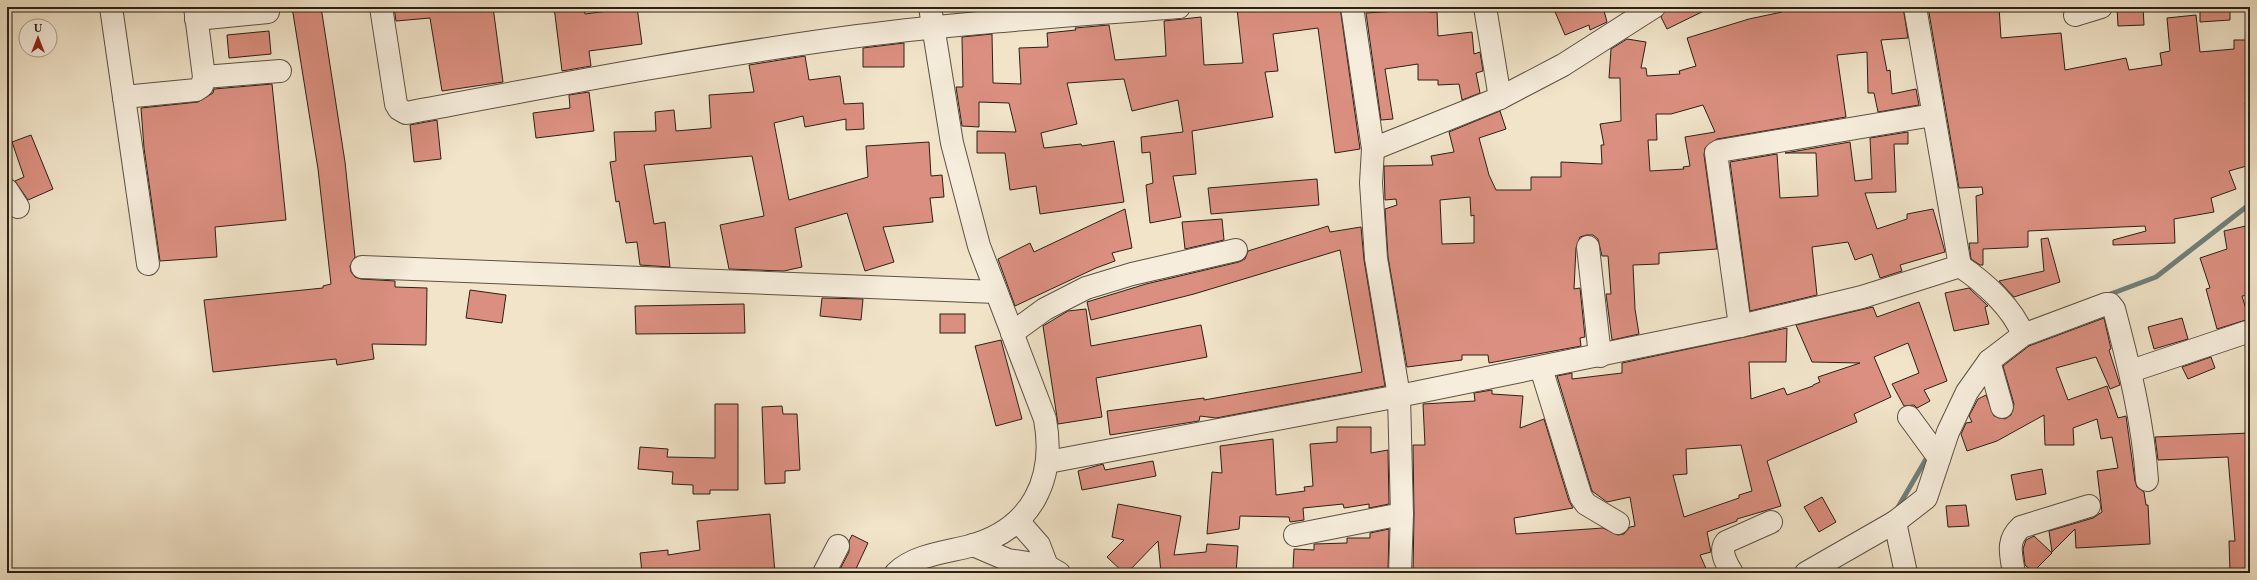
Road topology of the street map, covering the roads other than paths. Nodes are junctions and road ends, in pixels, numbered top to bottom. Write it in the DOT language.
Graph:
graph roads {
  1 [pos="111,7"];
  2 [pos="381,7"];
  3 [pos="1179,7"];
  4 [pos="1352,7"];
  5 [pos="1485,7"];
  6 [pos="1916,7"];
  7 [pos="2101,7"];
  8 [pos="1647,9"];
  9 [pos="268,12"];
  10 [pos="195,13"];
  11 [pos="2075,15"];
  12 [pos="931,17"];
  13 [pos="280,71"];
  14 [pos="204,77"];
  15 [pos="124,97"];
  16 [pos="1500,98"];
  17 [pos="1933,115"];
  18 [pos="1373,149"];
  19 [pos="1588,247"];
  20 [pos="1236,250"];
  21 [pos="148,264"];
  22 [pos="1960,266"];
  23 [pos="362,267"];
  24 [pos="996,292"];
  25 [pos="1740,326"];
  26 [pos="2020,328"];
  27 [pos="2250,331"];
  28 [pos="1012,333"];
  29 [pos="1600,356"];
  30 [pos="1989,361"];
  31 [pos="1541,368"];
  32 [pos="2131,371"];
  33 [pos="1400,396"];
  34 [pos="2002,407"];
  35 [pos="1909,417"];
  36 [pos="1932,449"];
  37 [pos="1048,462"];
  38 [pos="2147,480"];
  39 [pos="2089,506"];
  40 [pos="1402,514"];
  41 [pos="1022,516"];
  42 [pos="1771,522"];
  43 [pos="1895,522"];
  44 [pos="1618,523"];
  45 [pos="1295,535"];
  46 [pos="972,545"];
  47 [pos="838,546"];
  48 [pos="1053,569"];
  49 [pos="824,573"];
  50 [pos="896,573"];
  51 [pos="1400,573"];
  52 [pos="1732,573"];
  53 [pos="1806,573"];
  54 [pos="1906,573"];
  55 [pos="2014,573"];
  1 -- 15 [label="street"];
  2 -- 12 [label="street"];
  3 -- 12 [label="street"];
  4 -- 18 [label="street"];
  5 -- 16 [label="street"];
  6 -- 17 [label="street"];
  7 -- 11 [label="street"];
  8 -- 16 [label="street"];
  9 -- 10 [label="street"];
  10 -- 14 [label="street"];
  12 -- 24 [label="street"];
  13 -- 14 [label="street"];
  14 -- 15 [label="street"];
  15 -- 21 [label="street"];
  16 -- 18 [label="street"];
  17 -- 22 [label="street"];
  17 -- 25 [label="street"];
  18 -- 33 [label="street"];
  19 -- 29 [label="street"];
  20 -- 28 [label="street"];
  22 -- 25 [label="street"];
  22 -- 26 [label="street"];
  23 -- 24 [label="street"];
  24 -- 28 [label="street"];
  25 -- 29 [label="street"];
  26 -- 30 [label="street"];
  26 -- 32 [label="street"];
  27 -- 32 [label="street"];
  28 -- 37 [label="street"];
  29 -- 31 [label="street"];
  30 -- 34 [label="street"];
  30 -- 36 [label="street"];
  31 -- 33 [label="street"];
  31 -- 44 [label="street"];
  32 -- 38 [label="street"];
  33 -- 37 [label="street"];
  33 -- 40 [label="street"];
  35 -- 36 [label="street"];
  36 -- 43 [label="street"];
  37 -- 41 [label="street"];
  39 -- 55 [label="street"];
  40 -- 45 [label="street"];
  40 -- 51 [label="street"];
  41 -- 46 [label="street"];
  41 -- 48 [label="street"];
  42 -- 52 [label="street"];
  43 -- 53 [label="street"];
  43 -- 54 [label="street"];
  46 -- 48 [label="street"];
  46 -- 50 [label="street"];
  47 -- 49 [label="street"];
}
